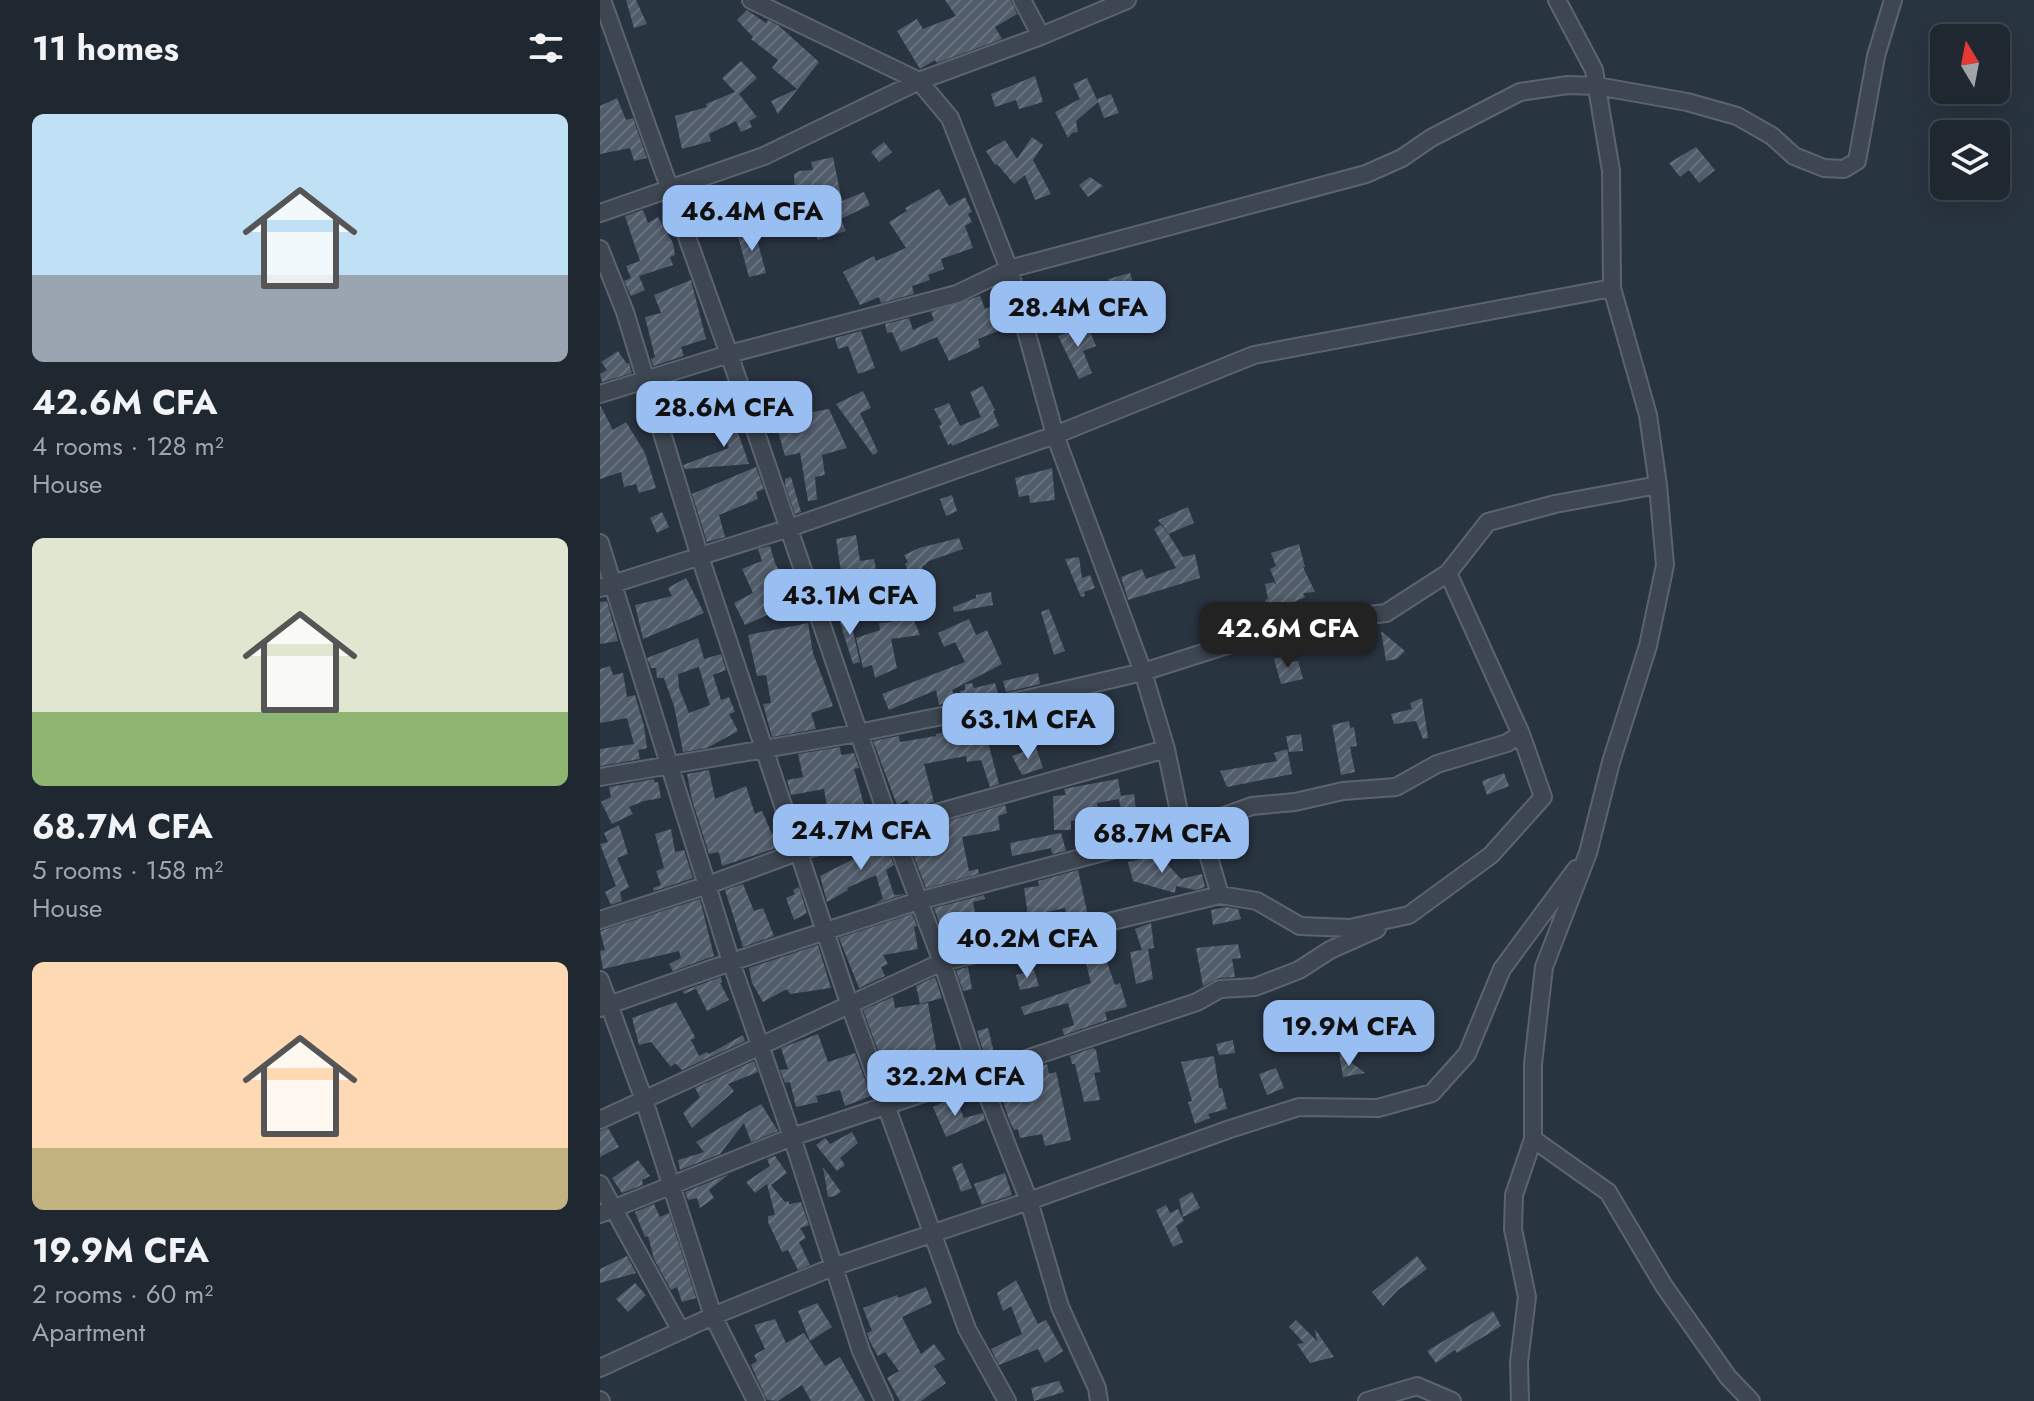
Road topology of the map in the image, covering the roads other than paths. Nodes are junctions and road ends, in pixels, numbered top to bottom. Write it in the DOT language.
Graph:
graph roads {
  1 [pos="602,0"];
  2 [pos="751,0"];
  3 [pos="1022,0"];
  4 [pos="1127,0"];
  5 [pos="1557,0"];
  6 [pos="1893,0"];
  7 [pos="1041,36"];
  8 [pos="919,81"];
  9 [pos="1597,86"];
  10 [pos="668,190"];
  11 [pos="600,213"];
  12 [pos="600,249"];
  13 [pos="1009,269"];
  14 [pos="1612,288"];
  15 [pos="729,354"];
  16 [pos="646,380"];
  17 [pos="600,394"];
  18 [pos="1055,435"];
  19 [pos="1658,485"];
  20 [pos="789,528"];
  21 [pos="600,543"];
  22 [pos="700,557"];
  23 [pos="1448,573"];
  24 [pos="606,586"];
  25 [pos="1143,672"];
  26 [pos="858,733"];
  27 [pos="1521,734"];
  28 [pos="1166,749"];
  29 [pos="766,750"];
  30 [pos="672,766"];
  31 [pos="600,777"];
  32 [pos="890,824"];
  33 [pos="1183,831"];
  34 [pos="800,851"];
  35 [pos="1588,853"];
  36 [pos="708,885"];
  37 [pos="1220,895"];
  38 [pos="918,901"];
  39 [pos="1409,915"];
  40 [pos="600,920"];
  41 [pos="826,932"];
  42 [pos="731,962"];
  43 [pos="942,962"];
  44 [pos="600,980"];
  45 [pos="849,1003"];
  46 [pos="604,1007"];
  47 [pos="758,1046"];
  48 [pos="979,1074"];
  49 [pos="644,1100"];
  50 [pos="885,1105"];
  51 [pos="600,1120"];
  52 [pos="792,1137"];
  53 [pos="1533,1139"];
  54 [pos="600,1184"];
  55 [pos="670,1184"];
  56 [pos="1029,1201"];
  57 [pos="607,1210"];
  58 [pos="933,1233"];
  59 [pos="833,1267"];
  60 [pos="713,1316"];
  61 [pos="681,1331"];
  62 [pos="600,1368"];
  63 [pos="756,1401"];
  64 [pos="884,1401"];
  65 [pos="1007,1401"];
  66 [pos="1099,1401"];
  67 [pos="1367,1401"];
  68 [pos="1452,1401"];
  69 [pos="1520,1401"];
  70 [pos="1751,1401"];
  1 -- 10 [label="street"];
  2 -- 8 [label="street"];
  3 -- 7 [label="street"];
  4 -- 7 [label="street"];
  5 -- 9 [label="street"];
  6 -- 9 [label="street"];
  7 -- 8 [label="street"];
  8 -- 10 [label="street"];
  8 -- 13 [label="street"];
  9 -- 13 [label="street"];
  9 -- 14 [label="street"];
  10 -- 11 [label="street"];
  10 -- 15 [label="street"];
  12 -- 16 [label="street"];
  13 -- 15 [label="street"];
  13 -- 18 [label="street"];
  14 -- 18 [label="street"];
  14 -- 19 [label="street"];
  15 -- 16 [label="street"];
  15 -- 20 [label="street"];
  16 -- 17 [label="street"];
  16 -- 22 [label="street"];
  18 -- 20 [label="street"];
  18 -- 25 [label="street"];
  19 -- 23 [label="street"];
  19 -- 35 [label="street"];
  20 -- 22 [label="street"];
  20 -- 26 [label="street"];
  21 -- 24 [label="street"];
  22 -- 24 [label="street"];
  22 -- 29 [label="street"];
  23 -- 25 [label="street"];
  23 -- 27 [label="street"];
  24 -- 30 [label="street"];
  25 -- 26 [label="street"];
  25 -- 28 [label="street"];
  26 -- 29 [label="street"];
  26 -- 32 [label="street"];
  27 -- 33 [label="street"];
  27 -- 39 [label="street"];
  28 -- 32 [label="street"];
  28 -- 33 [label="street"];
  29 -- 30 [label="street"];
  29 -- 34 [label="street"];
  30 -- 31 [label="street"];
  30 -- 36 [label="street"];
  32 -- 34 [label="street"];
  32 -- 38 [label="street"];
  33 -- 37 [label="street"];
  33 -- 38 [label="street"];
  34 -- 36 [label="street"];
  34 -- 41 [label="street"];
  35 -- 53 [label="street"];
  35 -- 56 [label="street"];
  36 -- 40 [label="street"];
  36 -- 42 [label="street"];
  37 -- 39 [label="street"];
  37 -- 43 [label="street"];
  38 -- 41 [label="street"];
  38 -- 43 [label="street"];
  39 -- 48 [label="street"];
  41 -- 42 [label="street"];
  41 -- 45 [label="street"];
  42 -- 46 [label="street"];
  42 -- 47 [label="street"];
  43 -- 45 [label="street"];
  43 -- 48 [label="street"];
  44 -- 46 [label="street"];
  45 -- 47 [label="street"];
  45 -- 50 [label="street"];
  46 -- 49 [label="street"];
  47 -- 49 [label="street"];
  47 -- 52 [label="street"];
  48 -- 50 [label="street"];
  48 -- 56 [label="street"];
  49 -- 51 [label="street"];
  49 -- 55 [label="street"];
  50 -- 52 [label="street"];
  50 -- 58 [label="street"];
  52 -- 55 [label="street"];
  52 -- 59 [label="street"];
  53 -- 69 [label="street"];
  53 -- 70 [label="street"];
  54 -- 57 [label="street"];
  55 -- 57 [label="street"];
  55 -- 60 [label="street"];
  56 -- 58 [label="street"];
  56 -- 66 [label="street"];
  57 -- 61 [label="street"];
  58 -- 59 [label="street"];
  58 -- 65 [label="street"];
  59 -- 60 [label="street"];
  59 -- 64 [label="street"];
  60 -- 61 [label="street"];
  60 -- 63 [label="street"];
  61 -- 62 [label="street"];
  67 -- 68 [label="street"];
}
